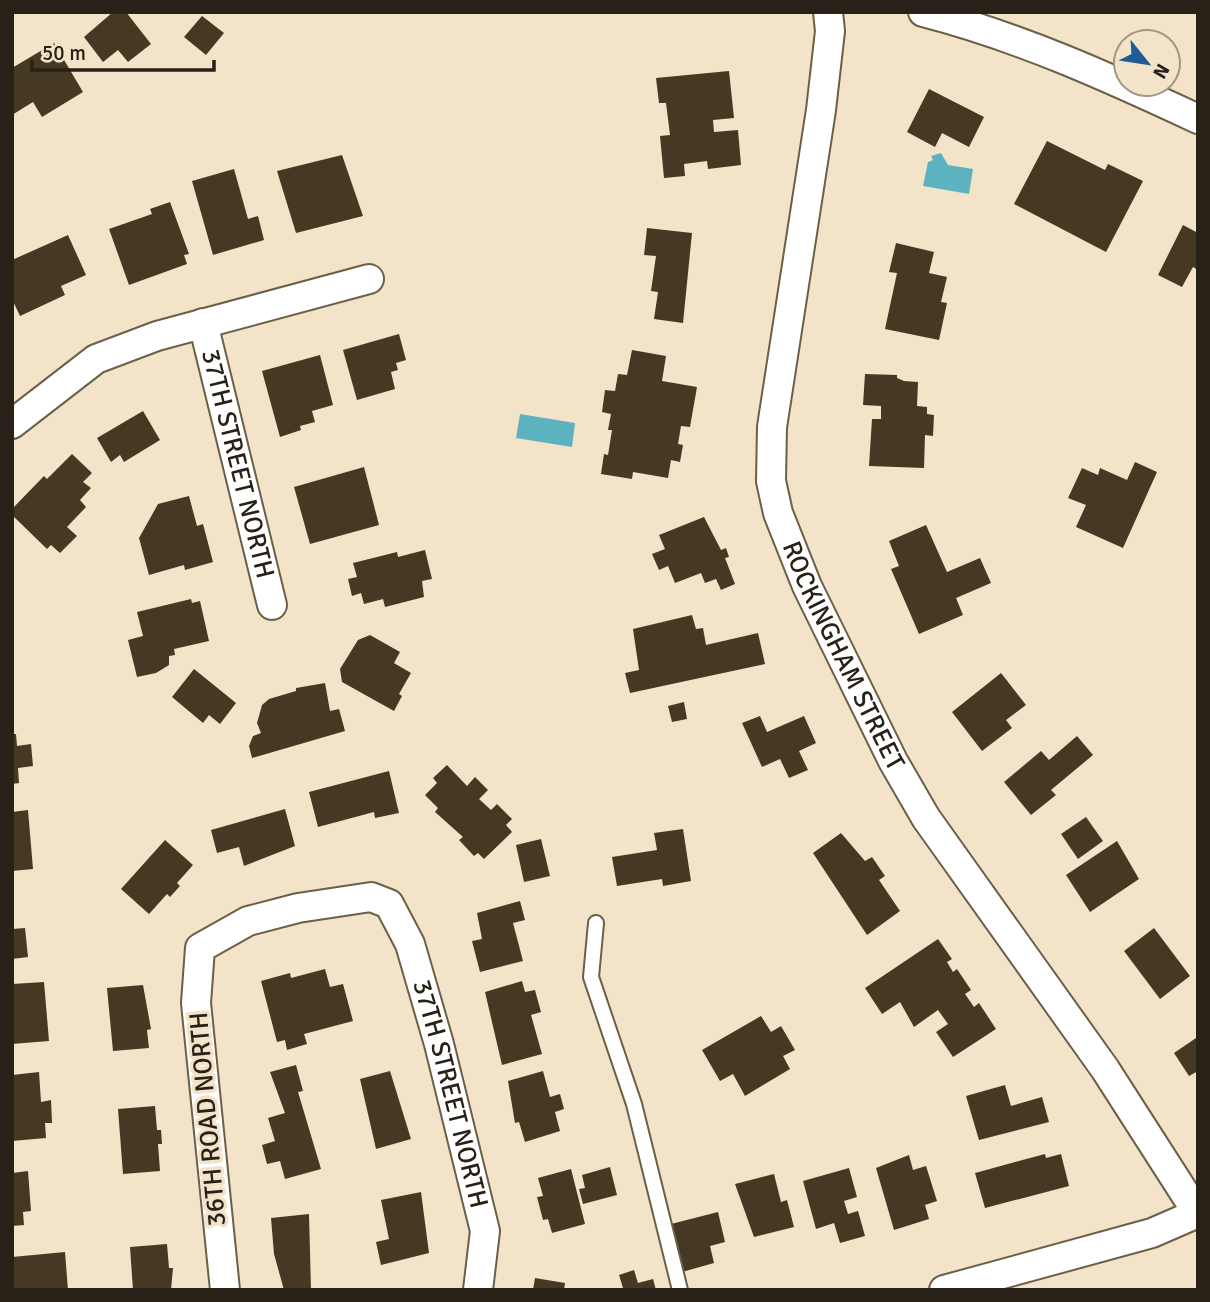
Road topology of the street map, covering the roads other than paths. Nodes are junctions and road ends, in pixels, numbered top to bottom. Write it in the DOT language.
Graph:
graph roads {
  1 [pos="828,12"];
  2 [pos="923,12"];
  3 [pos="1198,119"];
  4 [pos="369,279"];
  5 [pos="203,323"];
  6 [pos="12,424"];
  7 [pos="272,605"];
  8 [pos="389,904"];
  9 [pos="596,923"];
  10 [pos="1198,1214"];
  11 [pos="678,1283"];
  12 [pos="225,1290"];
  13 [pos="478,1290"];
  14 [pos="944,1290"];
  1 -- 10 [label="street, ROCKINGHAM STREET"];
  2 -- 3 [label="street"];
  4 -- 5 [label="street"];
  5 -- 6 [label="street"];
  5 -- 7 [label="street, 37TH STREET NORTH"];
  8 -- 12 [label="street, 36TH ROAD NORTH"];
  8 -- 13 [label="street, 37TH STREET NORTH"];
  9 -- 11 [label="lane"];
  10 -- 14 [label="street"];
}
